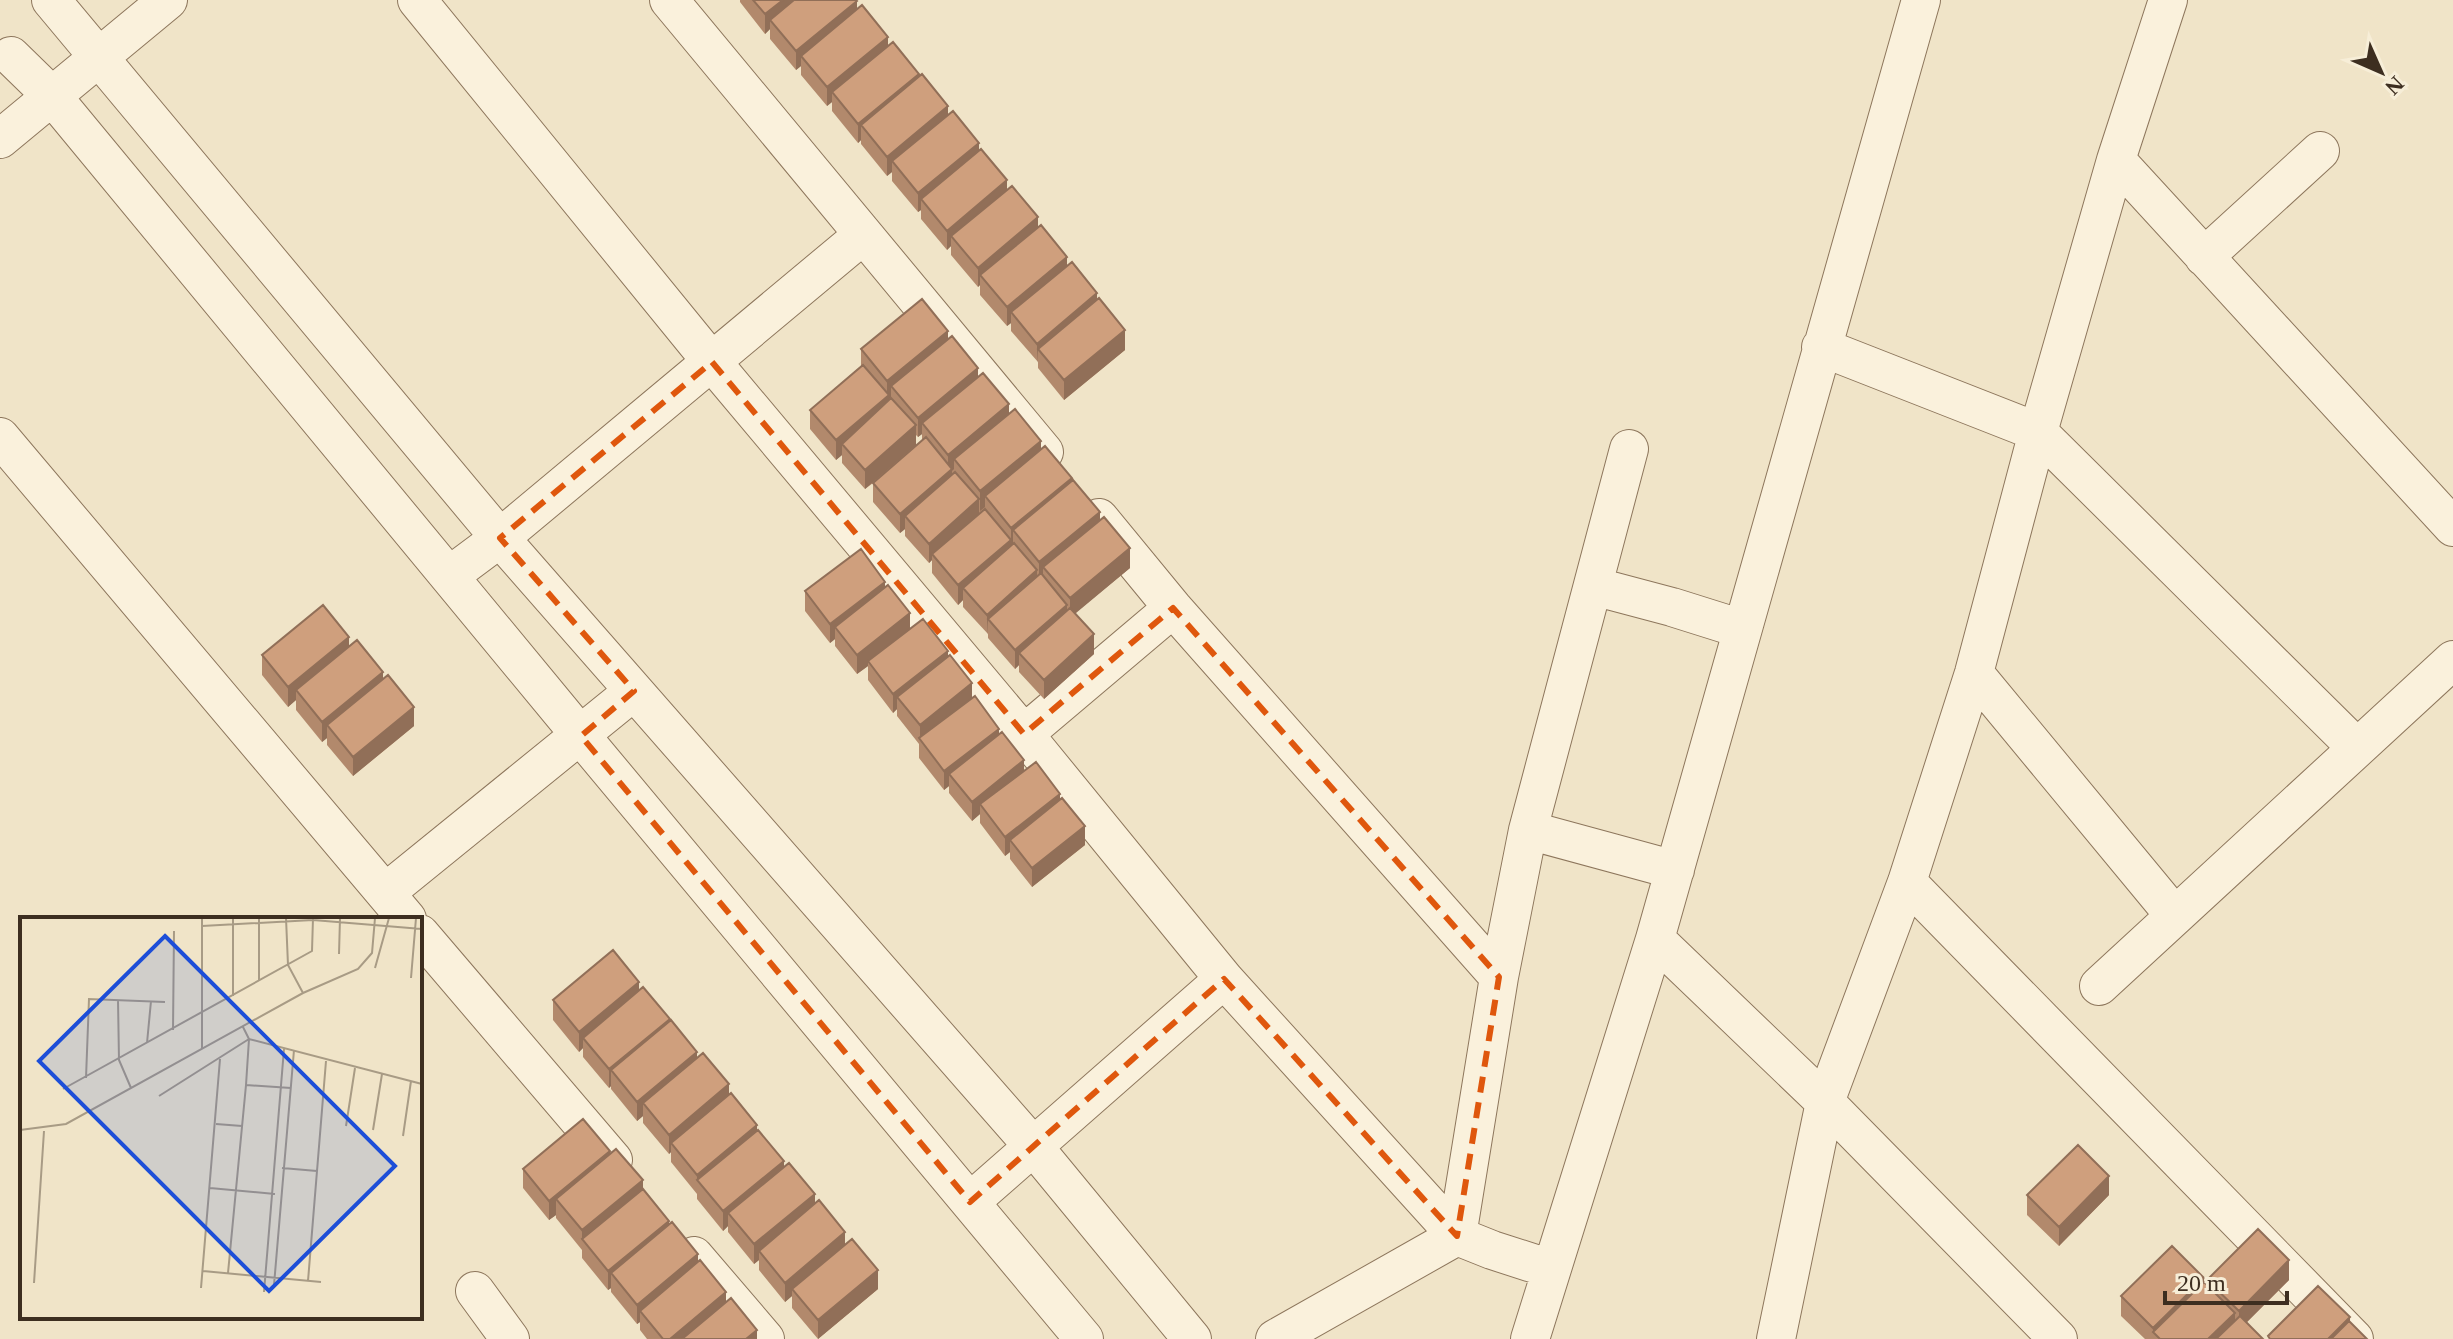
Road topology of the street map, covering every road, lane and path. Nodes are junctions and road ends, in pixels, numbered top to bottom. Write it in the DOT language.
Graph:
graph roads {
  1 [pos="51,0"];
  2 [pos="168,0"];
  3 [pos="417,0"];
  4 [pos="669,0"];
  5 [pos="1921,0"];
  6 [pos="2168,0"];
  7 [pos="11,56"];
  8 [pos="99,58"];
  9 [pos="52,96"];
  10 [pos="0,139"];
  11 [pos="2320,151"];
  12 [pos="2116,160"];
  13 [pos="863,235"];
  14 [pos="2204,257"];
  15 [pos="1821,347"];
  16 [pos="712,362"];
  17 [pos="2038,432"];
  18 [pos="0,437"];
  19 [pos="1629,449"];
  20 [pos="2453,527"];
  21 [pos="500,538"];
  22 [pos="449,576"];
  23 [pos="1593,586"];
  24 [pos="1173,608"];
  25 [pos="1726,624"];
  26 [pos="2453,660"];
  27 [pos="1974,673"];
  28 [pos="634,691"];
  29 [pos="1024,734"];
  30 [pos="581,736"];
  31 [pos="2357,748"];
  32 [pos="1528,830"];
  33 [pos="1641,861"];
  34 [pos="1907,882"];
  35 [pos="396,906"];
  36 [pos="2175,916"];
  37 [pos="422,936"];
  38 [pos="1655,939"];
  39 [pos="1499,977"];
  40 [pos="1224,979"];
  41 [pos="2099,986"];
  42 [pos="1825,1102"];
  43 [pos="1033,1146"];
  44 [pos="633,1184"];
  45 [pos="970,1202"];
  46 [pos="674,1232"];
  47 [pos="1457,1236"];
  48 [pos="1524,1260"];
  49 [pos="475,1291"];
  50 [pos="510,1339"];
  51 [pos="765,1339"];
  52 [pos="1084,1339"];
  53 [pos="1192,1339"];
  54 [pos="1275,1339"];
  55 [pos="1530,1339"];
  56 [pos="1776,1339"];
  57 [pos="2058,1339"];
  58 [pos="2354,1339"];
  1 -- 8 [label="street"];
  2 -- 8 [label="street"];
  3 -- 16 [label="street"];
  4 -- 13 [label="street"];
  5 -- 15 [label="street"];
  6 -- 12 [label="street"];
  7 -- 9 [label="street"];
  8 -- 9 [label="street"];
  8 -- 21 [label="street"];
  9 -- 10 [label="street"];
  9 -- 22 [label="street"];
  11 -- 14 [label="street"];
  12 -- 14 [label="street"];
  12 -- 17 [label="street"];
  13 -- 16 [label="street"];
  13 -- 24 [label="street"];
  14 -- 20 [label="street"];
  15 -- 17 [label="street"];
  15 -- 25 [label="street"];
  16 -- 21 [label="street"];
  16 -- 29 [label="street"];
  17 -- 27 [label="street"];
  17 -- 31 [label="street"];
  18 -- 35 [label="street"];
  19 -- 23 [label="street"];
  21 -- 22 [label="street"];
  21 -- 28 [label="street"];
  22 -- 30 [label="street"];
  23 -- 25 [label="street"];
  23 -- 32 [label="street"];
  24 -- 29 [label="street"];
  24 -- 39 [label="street"];
  25 -- 33 [label="street"];
  26 -- 31 [label="street"];
  27 -- 34 [label="street"];
  27 -- 36 [label="street"];
  28 -- 30 [label="street"];
  28 -- 43 [label="street"];
  29 -- 40 [label="street"];
  30 -- 35 [label="street"];
  30 -- 45 [label="street"];
  31 -- 36 [label="street"];
  32 -- 33 [label="street"];
  32 -- 39 [label="street"];
  33 -- 38 [label="street"];
  34 -- 42 [label="street"];
  34 -- 58 [label="street"];
  36 -- 41 [label="street"];
  37 -- 44 [label="street"];
  38 -- 42 [label="street"];
  38 -- 48 [label="street"];
  39 -- 47 [label="street"];
  40 -- 43 [label="street"];
  40 -- 47 [label="street"];
  42 -- 56 [label="street"];
  42 -- 57 [label="street"];
  43 -- 45 [label="street"];
  43 -- 53 [label="street"];
  45 -- 52 [label="street"];
  46 -- 51 [label="street"];
  47 -- 48 [label="street"];
  47 -- 54 [label="street"];
  48 -- 55 [label="street"];
  49 -- 50 [label="street"];
}
